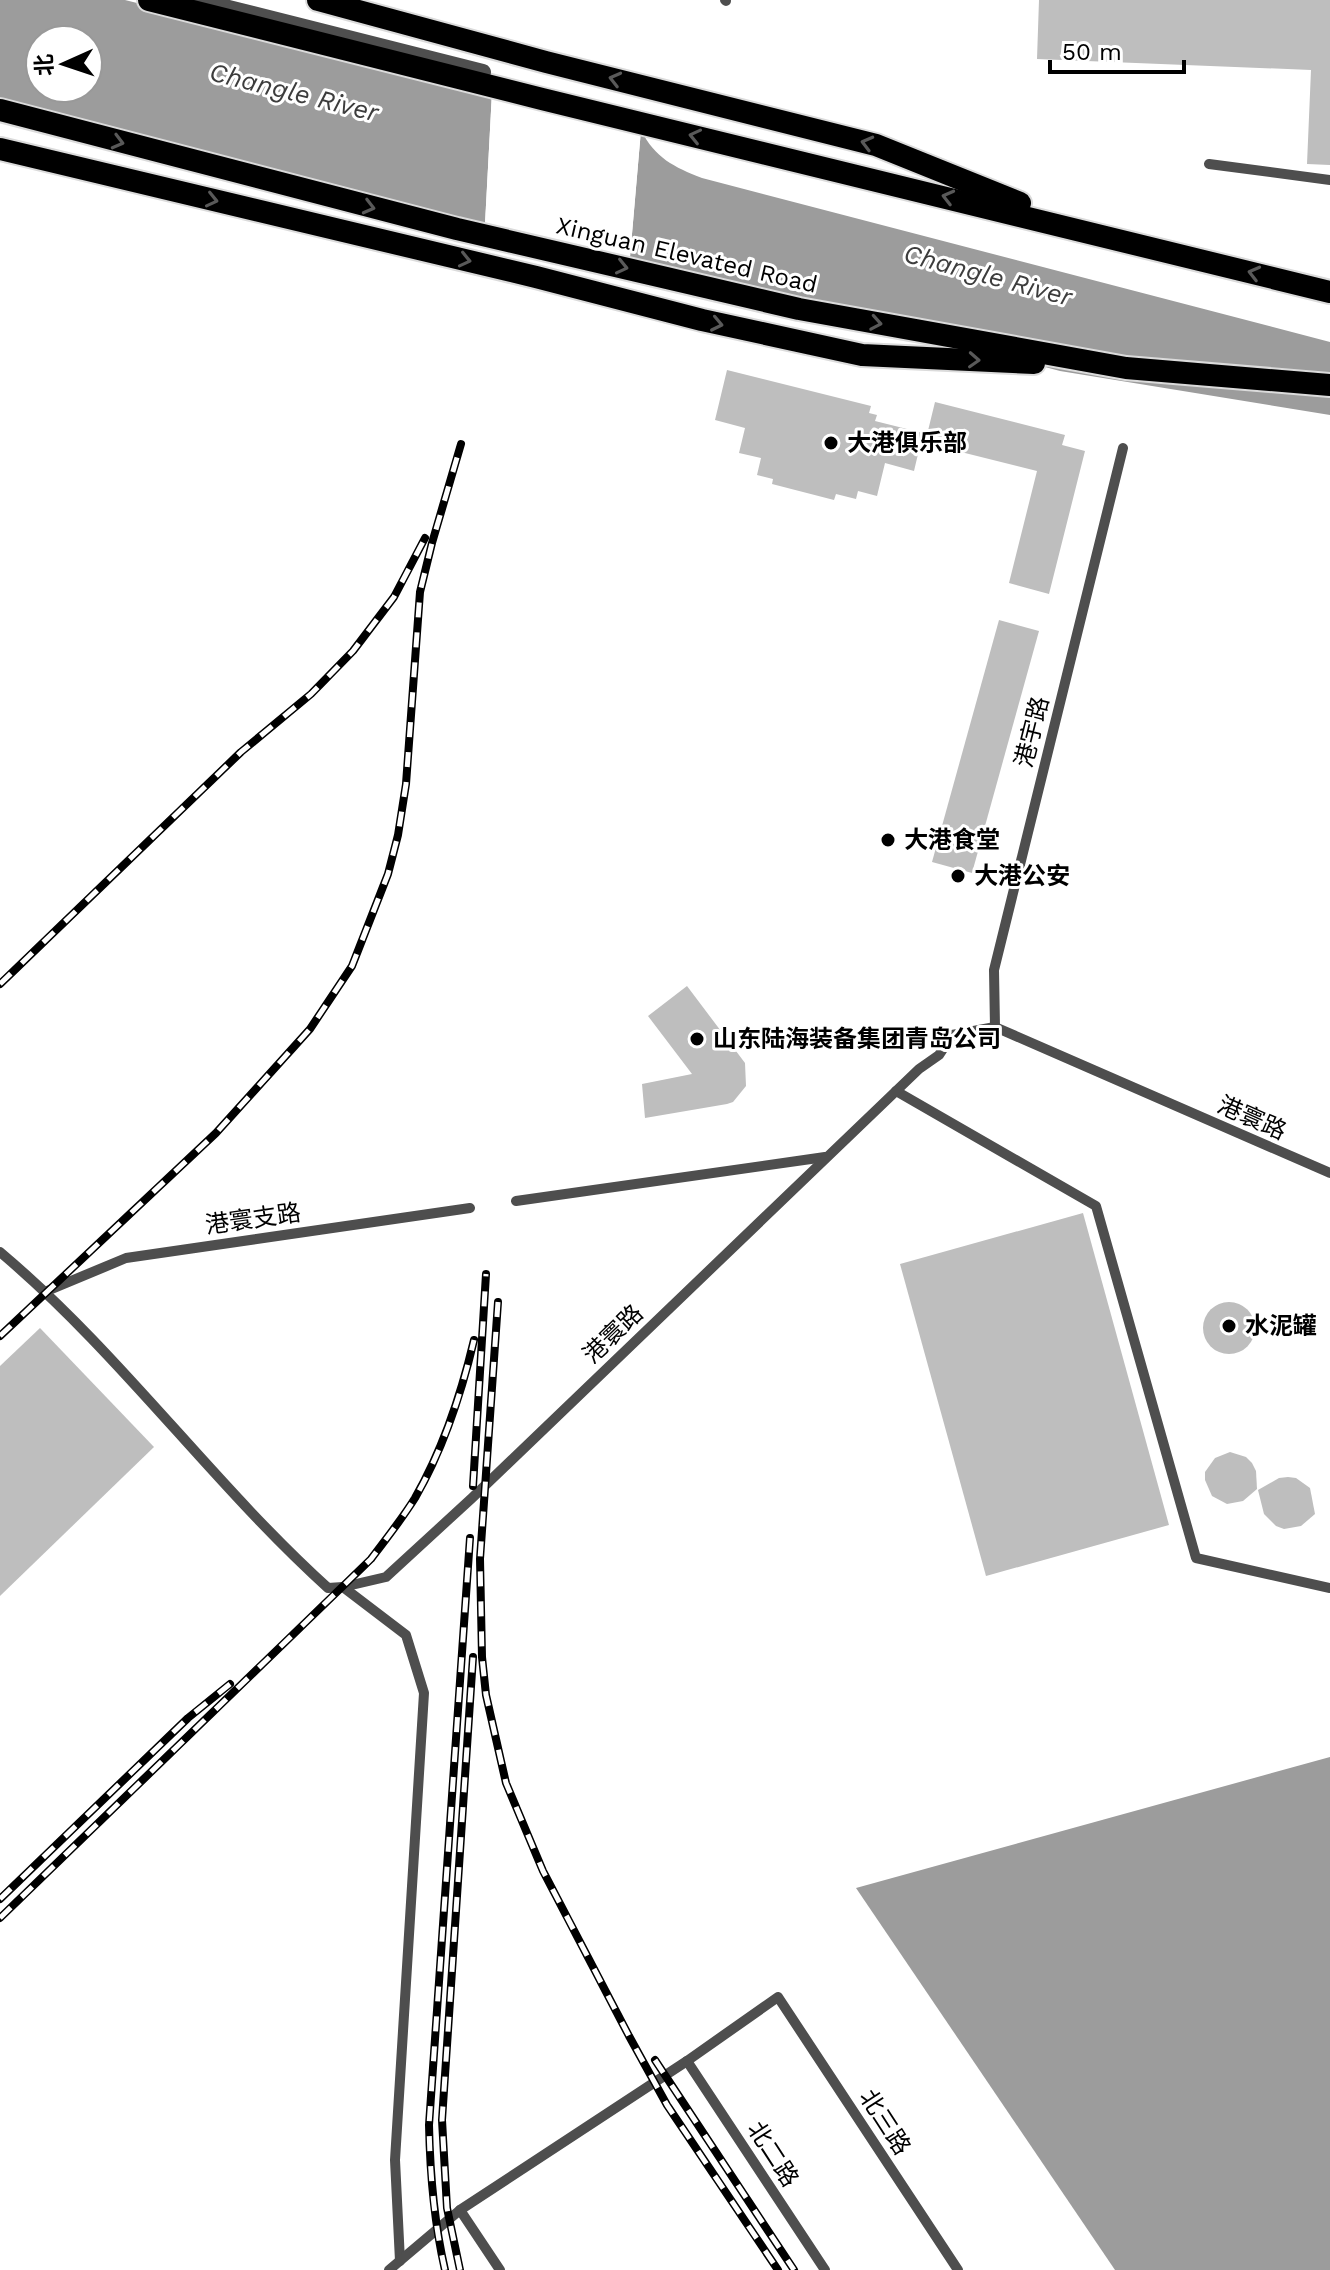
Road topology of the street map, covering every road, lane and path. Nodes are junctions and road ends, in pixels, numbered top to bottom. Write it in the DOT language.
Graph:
graph roads {
  1 [pos="149,0"];
  2 [pos="197,0"];
  3 [pos="318,0"];
  4 [pos="483,72"];
  5 [pos="0,110"];
  6 [pos="0,118"];
  7 [pos="42,123"];
  8 [pos="0,149"];
  9 [pos="1209,164"];
  10 [pos="1330,180"];
  11 [pos="1096,234"];
  12 [pos="1330,292"];
  13 [pos="1126,368"];
  14 [pos="1330,385"];
  15 [pos="1123,448"];
  16 [pos="995,1027"];
  17 [pos="896,1091"];
  18 [pos="827,1156"];
  19 [pos="1330,1173"];
  20 [pos="516,1201"];
  21 [pos="470,1208"];
  22 [pos="0,1252"];
  23 [pos="47,1291"];
  24 [pos="343,1587"];
  25 [pos="1330,1588"];
  26 [pos="687,2061"];
  27 [pos="460,2210"];
  28 [pos="400,2261"];
  29 [pos="389,2270"];
  30 [pos="500,2270"];
  31 [pos="825,2270"];
  32 [pos="958,2270"];
  11 -- 1 [label="highway, one-way"];
  2 -- 4 [label="street"];
  11 -- 3 [label="highway, one-way"];
  5 -- 7 [label="highway"];
  6 -- 7 [label="highway"];
  7 -- 13 [label="highway, Xinguan Elevated Road, one-way"];
  8 -- 13 [label="highway, one-way"];
  9 -- 10 [label="lane"];
  12 -- 11 [label="highway, one-way"];
  13 -- 14 [label="highway, Xinguan Elevated Road"];
  15 -- 16 [label="lane, 港宇路"];
  16 -- 17 [label="lane, 港寰路"];
  16 -- 19 [label="lane, 港寰路"];
  17 -- 18 [label="lane, 港寰路"];
  17 -- 25 [label="lane"];
  18 -- 20 [label="lane"];
  18 -- 24 [label="lane, 港寰路"];
  21 -- 23 [label="lane, 港寰支路"];
  22 -- 23 [label="lane"];
  23 -- 24 [label="lane"];
  24 -- 28 [label="lane"];
  26 -- 27 [label="lane"];
  26 -- 31 [label="lane, 北二路"];
  26 -- 32 [label="lane, 北三路"];
  27 -- 28 [label="lane"];
  27 -- 30 [label="lane"];
  28 -- 29 [label="lane"];
}
